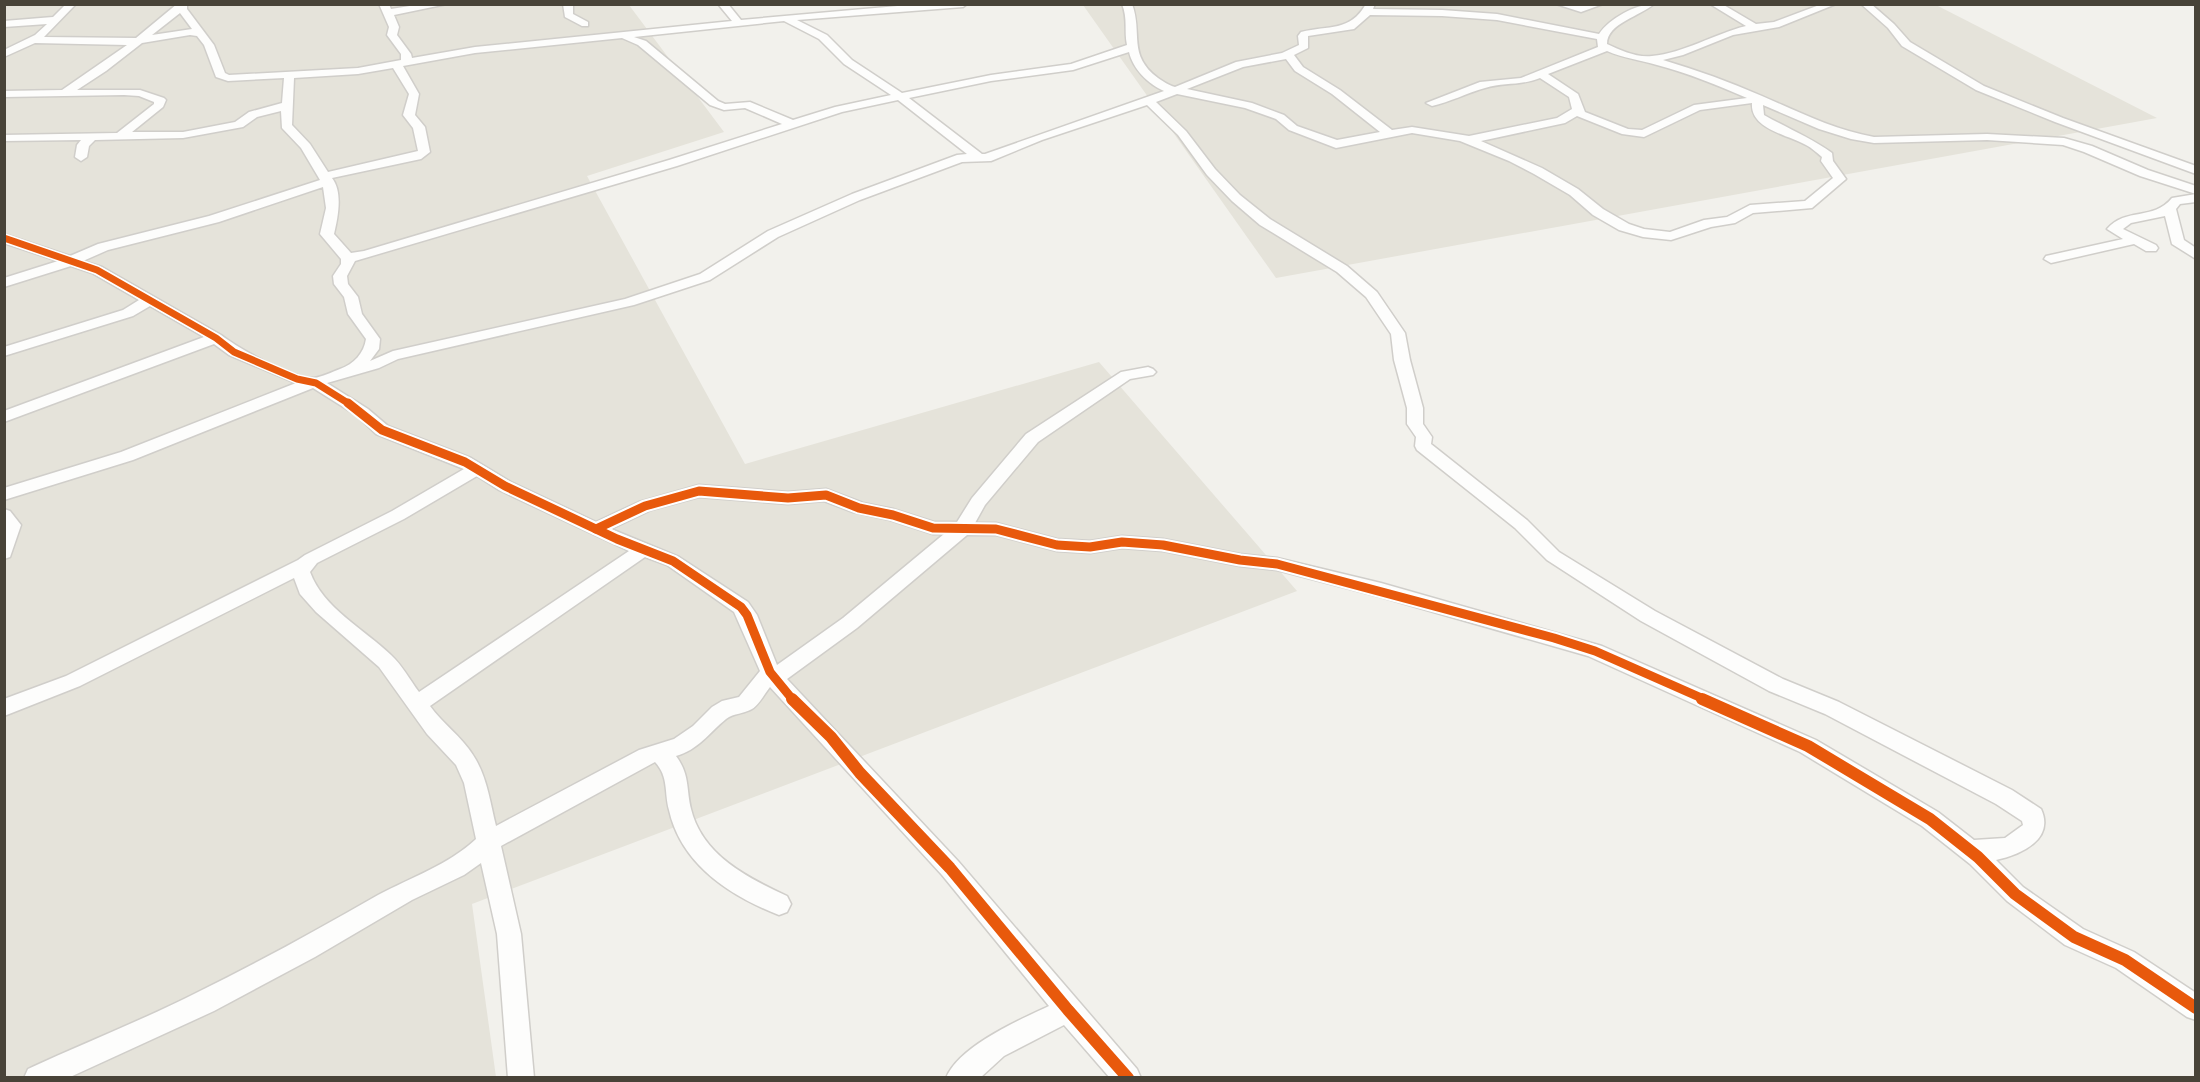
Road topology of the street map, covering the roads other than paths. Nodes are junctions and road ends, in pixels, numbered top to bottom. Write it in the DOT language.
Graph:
graph roads {
  1 [pos="72,4"];
  2 [pos="443,4"];
  3 [pos="568,4"];
  4 [pos="722,4"];
  5 [pos="963,4"];
  6 [pos="1127,4"];
  7 [pos="1560,4"];
  8 [pos="1599,4"];
  9 [pos="1650,4"];
  10 [pos="1714,4"];
  11 [pos="1832,4"];
  12 [pos="1865,4"];
  13 [pos="182,6"];
  14 [pos="927,6"];
  15 [pos="1369,8"];
  16 [pos="385,9"];
  17 [pos="1470,9"];
  18 [pos="786,18"];
  19 [pos="57,20"];
  20 [pos="739,23"];
  21 [pos="4,24"];
  22 [pos="585,24"];
  23 [pos="1754,27"];
  24 [pos="200,33"];
  25 [pos="621,36"];
  26 [pos="34,40"];
  27 [pos="137,41"];
  28 [pos="1604,43"];
  29 [pos="1133,46"];
  30 [pos="4,54"];
  31 [pos="1289,55"];
  32 [pos="1652,60"];
  33 [pos="402,64"];
  34 [pos="1540,73"];
  35 [pos="289,76"];
  36 [pos="1175,91"];
  37 [pos="64,92"];
  38 [pos="4,94"];
  39 [pos="900,96"];
  40 [pos="1756,98"];
  41 [pos="1149,100"];
  42 [pos="1432,103"];
  43 [pos="287,105"];
  44 [pos="1577,111"];
  45 [pos="789,123"];
  46 [pos="1389,133"];
  47 [pos="120,136"];
  48 [pos="91,137"];
  49 [pos="4,138"];
  50 [pos="1469,140"];
  51 [pos="81,157"];
  52 [pos="979,158"];
  53 [pos="2196,170"];
  54 [pos="327,178"];
  55 [pos="2196,190"];
  56 [pos="2196,198"];
  57 [pos="2170,210"];
  58 [pos="7,240"];
  59 [pos="2135,240"];
  60 [pos="2151,248"];
  61 [pos="2196,255"];
  62 [pos="348,258"];
  63 [pos="2051,259"];
  64 [pos="71,261"];
  65 [pos="4,283"];
  66 [pos="148,301"];
  67 [pos="216,338"];
  68 [pos="4,352"];
  69 [pos="348,372"];
  70 [pos="1149,372"];
  71 [pos="316,383"];
  72 [pos="4,417"];
  73 [pos="477,469"];
  74 [pos="4,494"];
  75 [pos="4,515"];
  76 [pos="596,529"];
  77 [pos="962,529"];
  78 [pos="644,549"];
  79 [pos="4,553"];
  80 [pos="304,565"];
  81 [pos="772,675"];
  82 [pos="417,704"];
  83 [pos="4,708"];
  84 [pos="659,752"];
  85 [pos="488,842"];
  86 [pos="1969,850"];
  87 [pos="779,904"];
  88 [pos="2196,1008"];
  89 [pos="1068,1010"];
  90 [pos="37,1077"];
  91 [pos="521,1077"];
  92 [pos="959,1077"];
  93 [pos="1128,1077"];
  1 -- 19 [label="street"];
  2 -- 16 [label="street"];
  3 -- 22 [label="street"];
  4 -- 20 [label="street"];
  5 -- 14 [label="street"];
  6 -- 29 [label="street"];
  7 -- 8 [label="street"];
  9 -- 28 [label="street"];
  10 -- 23 [label="street"];
  11 -- 23 [label="street"];
  12 -- 53 [label="street"];
  13 -- 24 [label="street"];
  13 -- 27 [label="street"];
  14 -- 18 [label="street"];
  15 -- 17 [label="street"];
  15 -- 31 [label="street"];
  16 -- 33 [label="street"];
  17 -- 28 [label="street"];
  18 -- 20 [label="street"];
  18 -- 39 [label="street"];
  19 -- 21 [label="street"];
  19 -- 26 [label="street"];
  20 -- 25 [label="street"];
  23 -- 32 [label="street"];
  24 -- 27 [label="street"];
  24 -- 35 [label="street"];
  25 -- 33 [label="street"];
  25 -- 45 [label="street"];
  26 -- 27 [label="street"];
  26 -- 30 [label="street"];
  27 -- 37 [label="street"];
  28 -- 32 [label="street"];
  28 -- 34 [label="street"];
  29 -- 36 [label="street"];
  29 -- 39 [label="street"];
  31 -- 36 [label="street"];
  31 -- 46 [label="street"];
  32 -- 40 [label="street"];
  33 -- 35 [label="street"];
  33 -- 54 [label="street"];
  34 -- 42 [label="street"];
  34 -- 44 [label="street"];
  35 -- 43 [label="street"];
  36 -- 41 [label="street"];
  36 -- 46 [label="street"];
  37 -- 38 [label="street"];
  37 -- 47 [label="street"];
  39 -- 45 [label="street"];
  39 -- 52 [label="street"];
  40 -- 44 [label="street"];
  40 -- 50 [label="street"];
  40 -- 55 [label="street"];
  41 -- 52 [label="street"];
  41 -- 86 [label="street"];
  43 -- 47 [label="street"];
  43 -- 54 [label="street"];
  44 -- 50 [label="street"];
  45 -- 62 [label="street"];
  46 -- 50 [label="street"];
  47 -- 48 [label="street"];
  48 -- 49 [label="street"];
  48 -- 51 [label="street"];
  52 -- 69 [label="street"];
  54 -- 62 [label="street"];
  54 -- 64 [label="street"];
  56 -- 57 [label="street"];
  57 -- 59 [label="street"];
  57 -- 61 [label="street"];
  58 -- 64 [label="street"];
  59 -- 60 [label="street"];
  59 -- 63 [label="street"];
  62 -- 69 [label="street"];
  64 -- 65 [label="street"];
  64 -- 66 [label="street"];
  66 -- 67 [label="street"];
  66 -- 68 [label="street"];
  67 -- 71 [label="street"];
  67 -- 72 [label="street"];
  69 -- 71 [label="street"];
  70 -- 77 [label="street"];
  71 -- 73 [label="street"];
  71 -- 74 [label="street"];
  73 -- 76 [label="street"];
  73 -- 80 [label="street"];
  75 -- 79 [label="street"];
  76 -- 77 [label="street"];
  76 -- 78 [label="street"];
  77 -- 81 [label="street"];
  77 -- 86 [label="street"];
  78 -- 81 [label="street"];
  78 -- 82 [label="street"];
  80 -- 82 [label="street"];
  80 -- 83 [label="street"];
  81 -- 84 [label="street"];
  81 -- 89 [label="street"];
  82 -- 85 [label="street"];
  84 -- 85 [label="street"];
  84 -- 87 [label="street"];
  85 -- 90 [label="street"];
  85 -- 91 [label="street"];
  86 -- 88 [label="street"];
  89 -- 92 [label="street"];
  89 -- 93 [label="street"];
}
